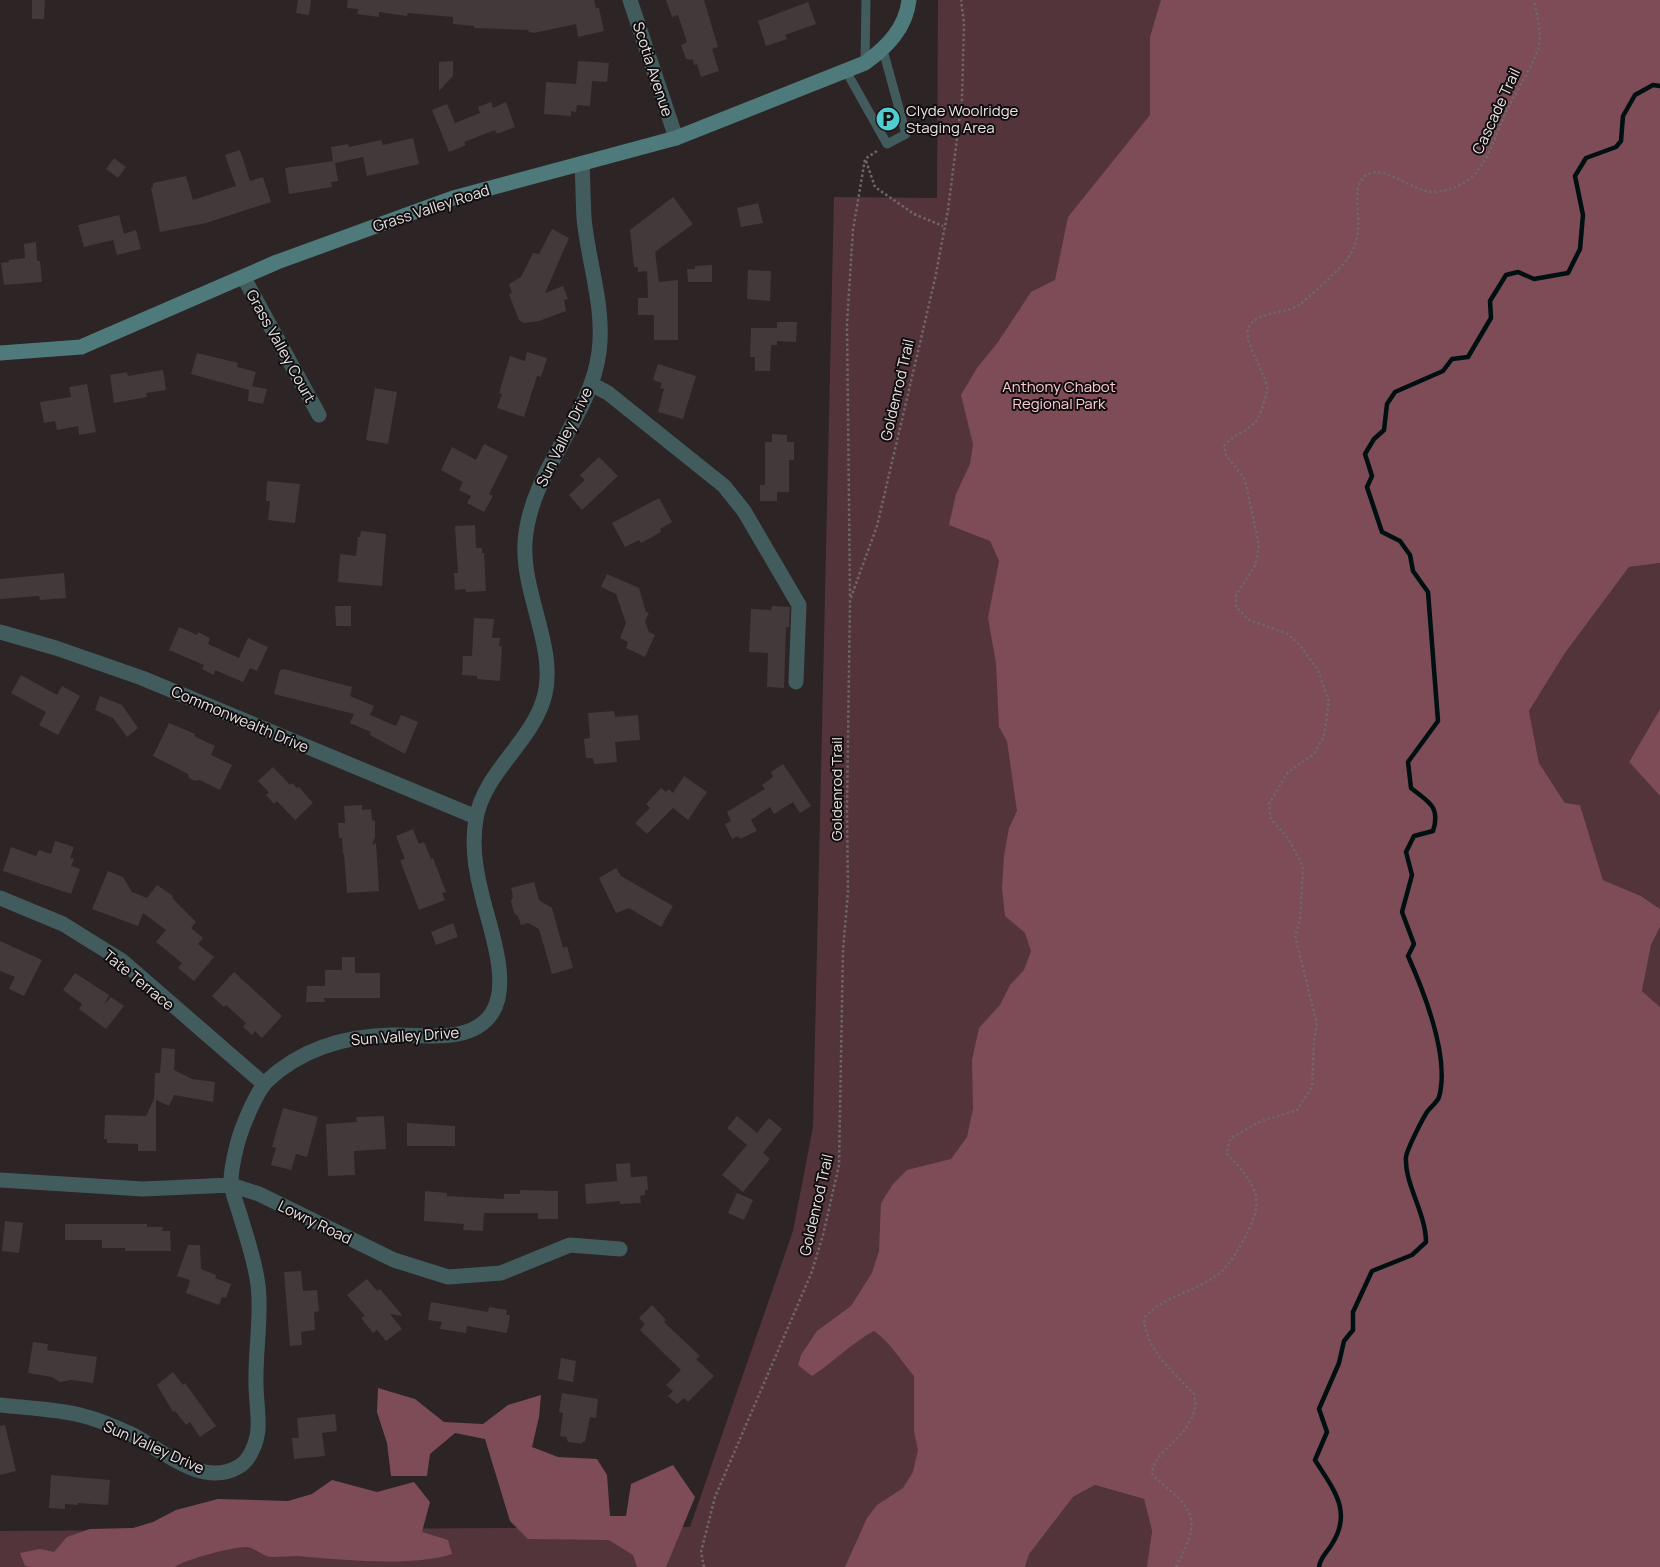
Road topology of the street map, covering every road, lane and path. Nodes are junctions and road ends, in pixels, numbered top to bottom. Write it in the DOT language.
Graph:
graph roads {
  1 [pos="630,0"];
  2 [pos="866,0"];
  3 [pos="909,0"];
  4 [pos="961,0"];
  5 [pos="1534,0"];
  6 [pos="883,50"];
  7 [pos="865,63"];
  8 [pos="846,71"];
  9 [pos="676,138"];
  10 [pos="887,144"];
  11 [pos="866,160"];
  12 [pos="582,164"];
  13 [pos="943,226"];
  14 [pos="244,278"];
  15 [pos="0,353"];
  16 [pos="591,384"];
  17 [pos="318,415"];
  18 [pos="850,600"];
  19 [pos="0,632"];
  20 [pos="796,682"];
  21 [pos="476,817"];
  22 [pos="0,898"];
  23 [pos="264,1084"];
  24 [pos="0,1180"];
  25 [pos="231,1185"];
  26 [pos="620,1249"];
  27 [pos="0,1405"];
  28 [pos="704,1567"];
  29 [pos="1176,1567"];
  1 -- 9 [label="street, Scotia Avenue"];
  2 -- 7 [label="lane"];
  3 -- 6 [label="main road, Grass Valley Road"];
  4 -- 13 [label="path, Goldenrod Trail"];
  5 -- 29 [label="path, Cascade Trail"];
  6 -- 7 [label="main road, Grass Valley Road"];
  6 -- 10 [label="lane"];
  7 -- 8 [label="main road, Grass Valley Road"];
  8 -- 9 [label="main road, Grass Valley Road"];
  8 -- 10 [label="lane"];
  9 -- 12 [label="main road, Grass Valley Road"];
  10 -- 11 [label="path"];
  11 -- 13 [label="path"];
  11 -- 18 [label="path"];
  12 -- 14 [label="main road, Grass Valley Road"];
  12 -- 16 [label="street, Sun Valley Drive"];
  13 -- 18 [label="path, Goldenrod Trail"];
  14 -- 15 [label="main road, Grass Valley Road"];
  14 -- 17 [label="street, Grass Valley Court"];
  16 -- 20 [label="street"];
  16 -- 21 [label="street, Sun Valley Drive"];
  18 -- 28 [label="path, Goldenrod Trail"];
  19 -- 21 [label="street, Commonwealth Drive"];
  21 -- 23 [label="street, Sun Valley Drive"];
  22 -- 23 [label="street, Tate Terrace"];
  23 -- 25 [label="street, Sun Valley Drive"];
  24 -- 25 [label="street, Lowry Road"];
  25 -- 26 [label="street, Lowry Road"];
  25 -- 27 [label="street, Sun Valley Drive"];
}
